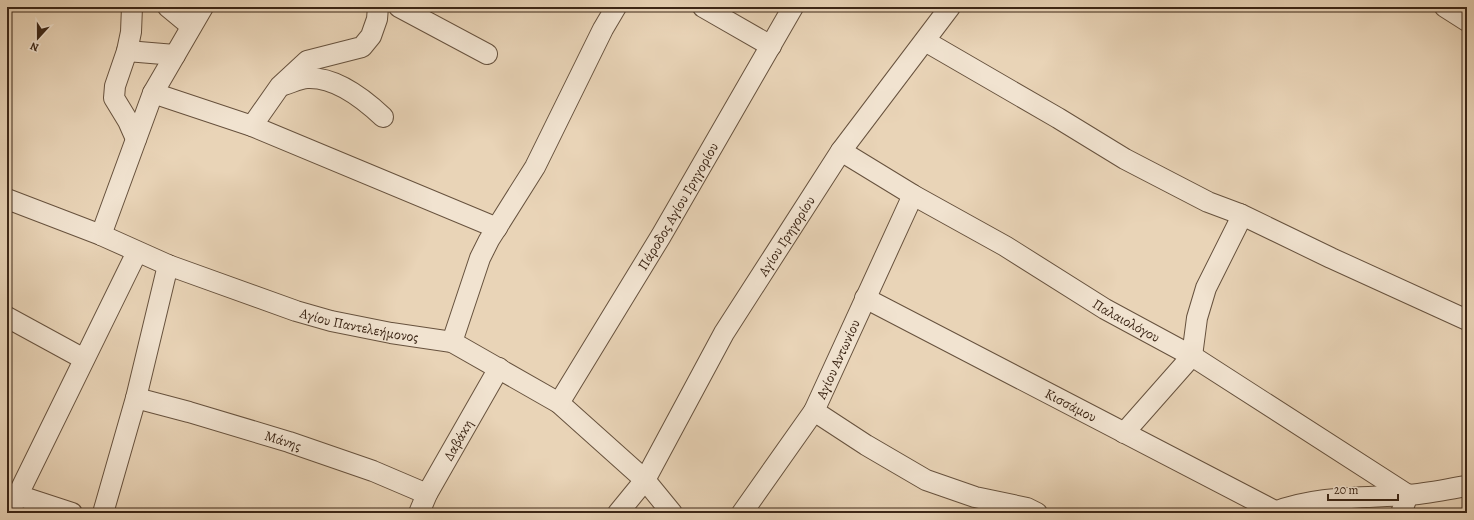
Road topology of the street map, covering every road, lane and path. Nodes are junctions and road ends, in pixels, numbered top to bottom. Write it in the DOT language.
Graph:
graph roads {
  1 [pos="132,7"];
  2 [pos="168,7"];
  3 [pos="203,7"];
  4 [pos="378,7"];
  5 [pos="399,7"];
  6 [pos="616,7"];
  7 [pos="703,7"];
  8 [pos="793,7"];
  9 [pos="950,7"];
  10 [pos="1445,7"];
  11 [pos="1467,21"];
  12 [pos="191,26"];
  13 [pos="925,40"];
  14 [pos="771,46"];
  15 [pos="127,51"];
  16 [pos="487,54"];
  17 [pos="175,56"];
  18 [pos="280,86"];
  19 [pos="153,93"];
  20 [pos="383,117"];
  21 [pos="252,126"];
  22 [pos="136,139"];
  23 [pos="841,151"];
  24 [pos="913,194"];
  25 [pos="7,198"];
  26 [pos="1240,214"];
  27 [pos="497,228"];
  28 [pos="101,235"];
  29 [pos="137,252"];
  30 [pos="168,265"];
  31 [pos="865,298"];
  32 [pos="7,317"];
  33 [pos="1467,320"];
  34 [pos="452,342"];
  35 [pos="1192,356"];
  36 [pos="84,358"];
  37 [pos="499,368"];
  38 [pos="136,398"];
  39 [pos="559,403"];
  40 [pos="814,411"];
  41 [pos="1124,433"];
  42 [pos="645,480"];
  43 [pos="1467,486"];
  44 [pos="427,494"];
  45 [pos="17,495"];
  46 [pos="1404,504"];
  47 [pos="980,506"];
  48 [pos="1274,512"];
  49 [pos="9,513"];
  50 [pos="72,513"];
  51 [pos="103,513"];
  52 [pos="419,513"];
  53 [pos="618,513"];
  54 [pos="672,513"];
  55 [pos="742,513"];
  56 [pos="1037,513"];
  1 -- 15 [label="street"];
  2 -- 12 [label="street"];
  3 -- 12 [label="street"];
  4 -- 18 [label="street"];
  5 -- 16 [label="street"];
  6 -- 27 [label="street"];
  7 -- 14 [label="street"];
  8 -- 14 [label="street, Πάροδος Αγίου Γρηγορίου"];
  9 -- 13 [label="street, Αγίου Γρηγορίου"];
  10 -- 11 [label="street"];
  12 -- 17 [label="street"];
  13 -- 23 [label="street, Αγίου Γρηγορίου"];
  13 -- 26 [label="street"];
  14 -- 39 [label="street, Πάροδος Αγίου Γρηγορίου"];
  15 -- 17 [label="street"];
  15 -- 22 [label="street"];
  17 -- 19 [label="street"];
  18 -- 20 [label="street"];
  18 -- 21 [label="street"];
  19 -- 21 [label="street"];
  19 -- 22 [label="street"];
  21 -- 27 [label="street"];
  22 -- 28 [label="street"];
  23 -- 24 [label="street, Παλαιολόγου"];
  23 -- 42 [label="street, Αγίου Γρηγορίου"];
  24 -- 31 [label="street, Αγίου Αντωνίου"];
  24 -- 35 [label="street, Παλαιολόγου"];
  25 -- 28 [label="street, Αγίου Παντελεήμονος"];
  26 -- 33 [label="street"];
  26 -- 35 [label="street"];
  27 -- 34 [label="street"];
  28 -- 29 [label="street, Αγίου Παντελεήμονος"];
  29 -- 30 [label="street, Αγίου Παντελεήμονος"];
  29 -- 36 [label="street"];
  30 -- 34 [label="street, Αγίου Παντελεήμονος"];
  30 -- 38 [label="street"];
  31 -- 40 [label="street, Αγίου Αντωνίου"];
  31 -- 41 [label="street, Κισσάμου"];
  32 -- 36 [label="street"];
  34 -- 37 [label="street, Αγίου Παντελεήμονος"];
  35 -- 41 [label="street"];
  35 -- 46 [label="street, Παλαιολόγου"];
  36 -- 45 [label="street"];
  37 -- 39 [label="street, Αγίου Παντελεήμονος"];
  37 -- 44 [label="street, Δαβάκη"];
  38 -- 44 [label="street, Μάνης"];
  38 -- 51 [label="street"];
  39 -- 42 [label="street, Αγίου Παντελεήμονος"];
  40 -- 47 [label="street"];
  40 -- 55 [label="street, Αγίου Αντωνίου"];
  41 -- 48 [label="street, Κισσάμου"];
  42 -- 53 [label="street, Αγίου Γρηγορίου"];
  42 -- 54 [label="street, Αγίου Παντελεήμονος"];
  43 -- 46 [label="street"];
  44 -- 52 [label="street, Δαβάκη"];
  45 -- 49 [label="street"];
  45 -- 50 [label="street"];
  46 -- 48 [label="street"];
  47 -- 56 [label="street"];
}
